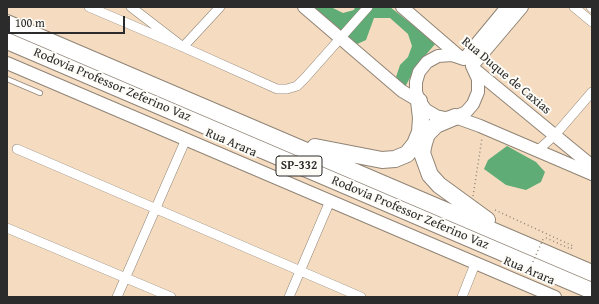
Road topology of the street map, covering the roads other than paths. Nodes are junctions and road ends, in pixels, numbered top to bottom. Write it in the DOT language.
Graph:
graph roads {
  1 [pos="89,7"];
  2 [pos="131,7"];
  3 [pos="220,7"];
  4 [pos="304,7"];
  5 [pos="368,7"];
  6 [pos="402,7"];
  7 [pos="507,7"];
  8 [pos="522,7"];
  9 [pos="574,7"];
  10 [pos="592,22"];
  11 [pos="7,23"];
  12 [pos="340,38"];
  13 [pos="7,41"];
  14 [pos="183,47"];
  15 [pos="7,62"];
  16 [pos="468,63"];
  17 [pos="7,79"];
  18 [pos="592,92"];
  19 [pos="40,93"];
  20 [pos="419,101"];
  21 [pos="455,117"];
  22 [pos="556,135"];
  23 [pos="186,139"];
  24 [pos="277,139"];
  25 [pos="17,150"];
  26 [pos="537,151"];
  27 [pos="592,166"];
  28 [pos="592,174"];
  29 [pos="330,201"];
  30 [pos="156,209"];
  31 [pos="7,228"];
  32 [pos="510,236"];
  33 [pos="475,264"];
  34 [pos="300,271"];
  35 [pos="592,272"];
  36 [pos="126,277"];
  37 [pos="592,291"];
  38 [pos="117,297"];
  39 [pos="171,297"];
  40 [pos="289,297"];
  41 [pos="360,297"];
  42 [pos="462,297"];
  43 [pos="554,297"];
  1 -- 14 [label="street"];
  2 -- 14 [label="street"];
  3 -- 14 [label="street"];
  4 -- 12 [label="street"];
  5 -- 12 [label="street"];
  6 -- 16 [label="street, Rua Duque de Caxias"];
  7 -- 16 [label="street"];
  8 -- 16 [label="street"];
  9 -- 10 [label="street"];
  11 -- 24 [label="highway, Rodovia Professor Zeferino Vaz / SP-332"];
  12 -- 14 [label="street"];
  12 -- 20 [label="street"];
  13 -- 37 [label="highway, Rodovia Professor Zeferino Vaz / SP-332"];
  15 -- 23 [label="street, Rua Arara"];
  16 -- 20 [label="street"];
  16 -- 21 [label="street"];
  16 -- 22 [label="street, Rua Duque de Caxias"];
  17 -- 19 [label="lane"];
  18 -- 22 [label="street"];
  20 -- 21 [label="street"];
  20 -- 24 [label="highway"];
  21 -- 26 [label="street"];
  21 -- 32 [label="highway"];
  22 -- 26 [label="street"];
  22 -- 27 [label="street, Rua Duque de Caxias"];
  23 -- 29 [label="street, Rua Arara"];
  23 -- 30 [label="street"];
  24 -- 32 [label="highway, Rodovia Professor Zeferino Vaz / SP-332"];
  25 -- 30 [label="street"];
  26 -- 28 [label="street"];
  29 -- 33 [label="street, Rua Arara"];
  29 -- 34 [label="street"];
  30 -- 34 [label="street"];
  30 -- 36 [label="street"];
  31 -- 36 [label="street"];
  32 -- 35 [label="highway, Rodovia Professor Zeferino Vaz / SP-332"];
  33 -- 42 [label="street"];
  33 -- 43 [label="street, Rua Arara"];
  34 -- 40 [label="street"];
  34 -- 41 [label="street"];
  36 -- 38 [label="street"];
  36 -- 39 [label="street"];
}
